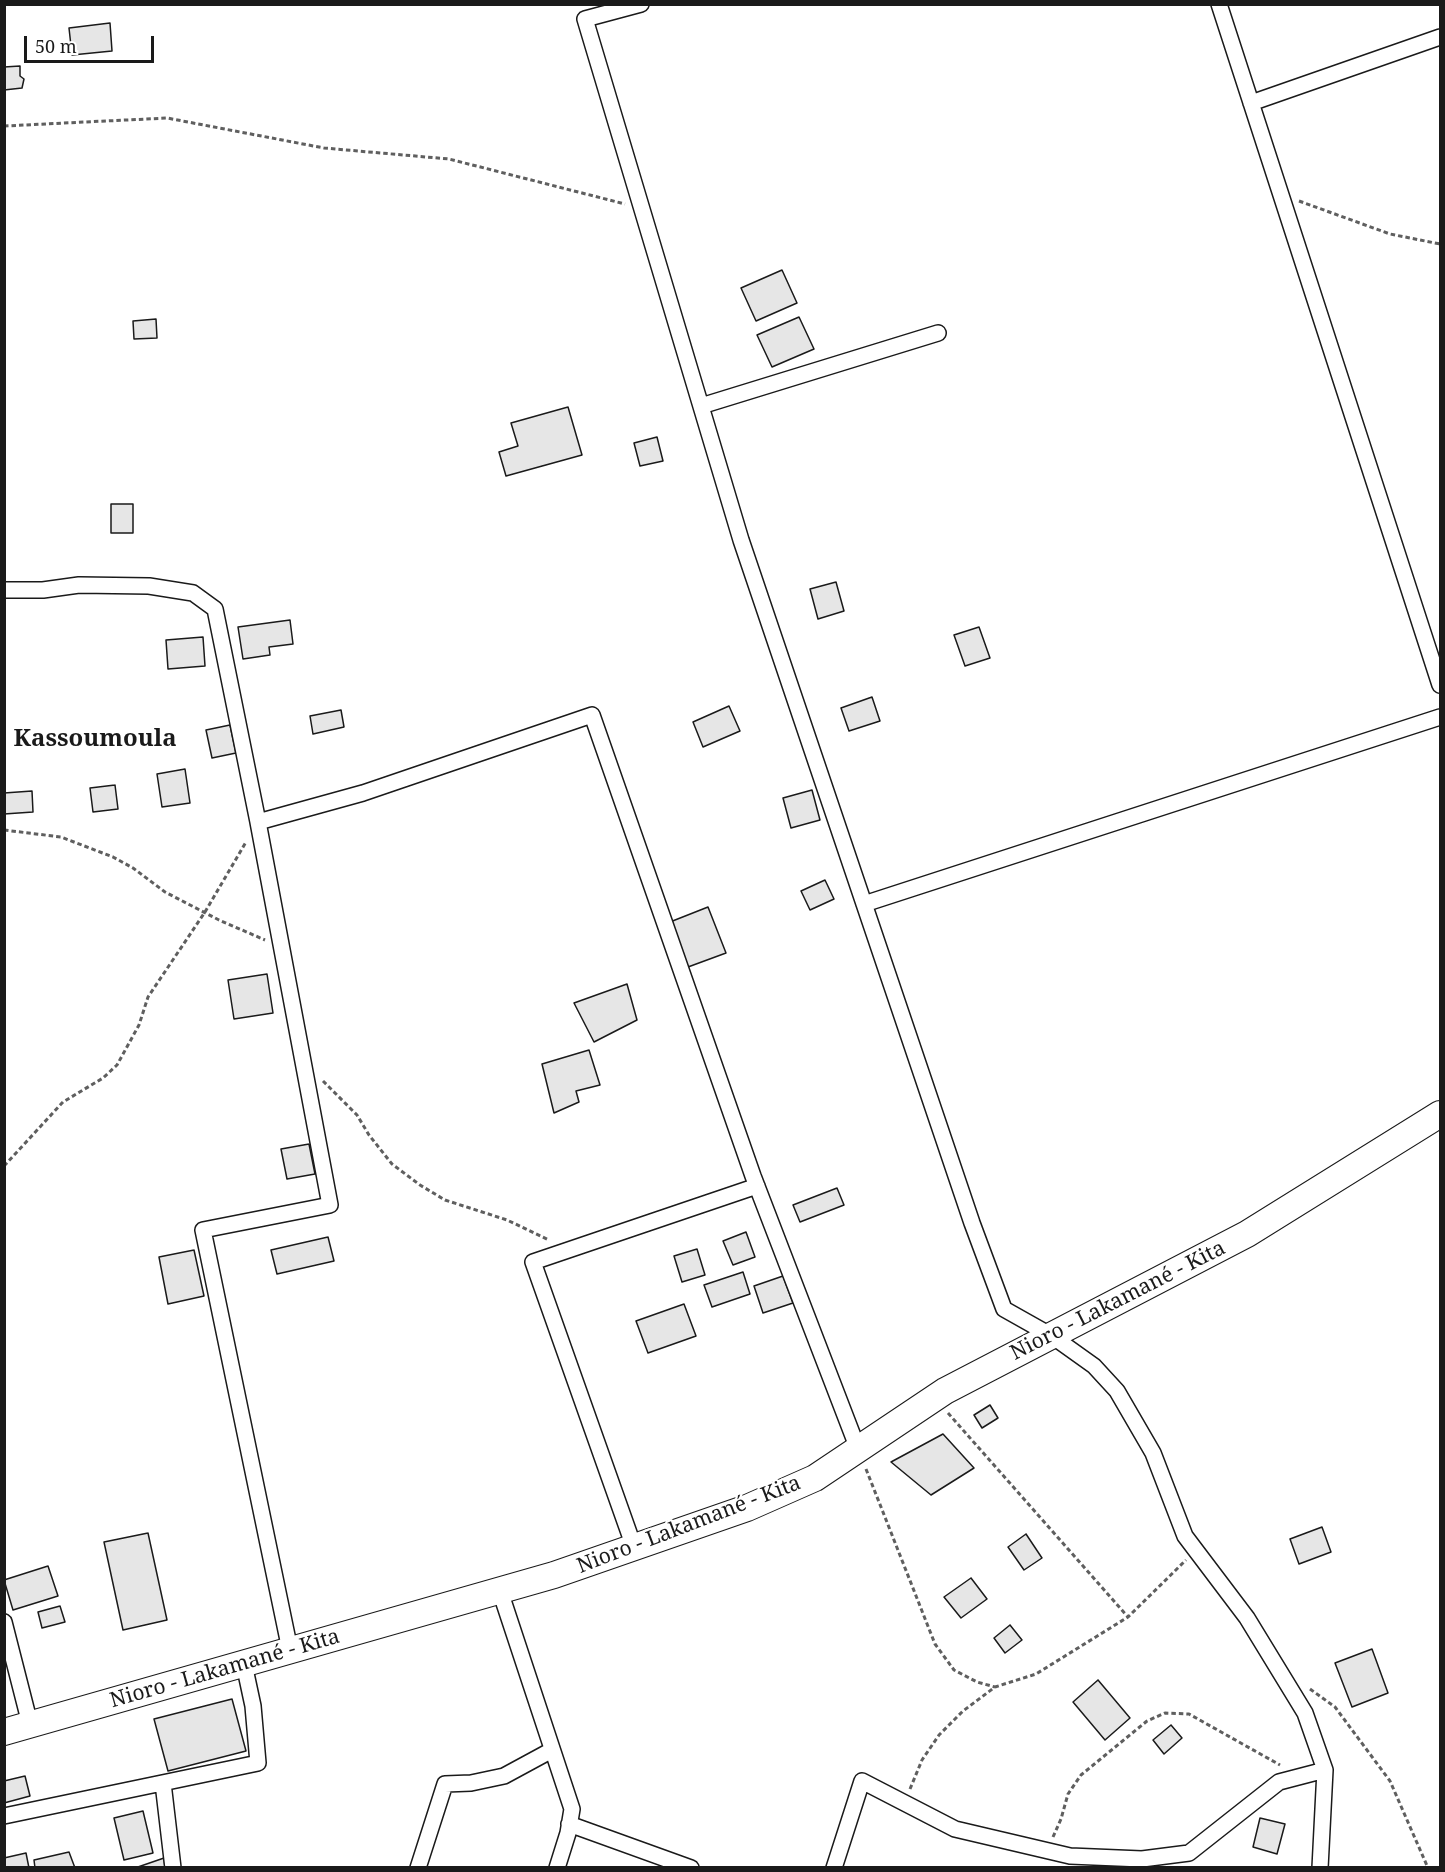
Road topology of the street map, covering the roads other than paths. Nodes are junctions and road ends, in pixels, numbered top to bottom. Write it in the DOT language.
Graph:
graph roads {
  1 [pos="641,4"];
  2 [pos="1219,4"];
  3 [pos="1440,37"];
  4 [pos="1251,103"];
  5 [pos="938,333"];
  6 [pos="701,406"];
  7 [pos="4,591"];
  8 [pos="1440,685"];
  9 [pos="1440,717"];
  10 [pos="258,822"];
  11 [pos="864,904"];
  12 [pos="1440,1114"];
  13 [pos="757,1186"];
  14 [pos="1052,1336"];
  15 [pos="858,1449"];
  16 [pos="634,1547"];
  17 [pos="500,1591"];
  18 [pos="4,1622"];
  19 [pos="290,1650"];
  20 [pos="244,1664"];
  21 [pos="30,1724"];
  22 [pos="4,1732"];
  23 [pos="552,1750"];
  24 [pos="1325,1770"];
  25 [pos="163,1783"];
  26 [pos="4,1816"];
  27 [pos="569,1824"];
  28 [pos="173,1868"];
  29 [pos="418,1868"];
  30 [pos="556,1868"];
  31 [pos="691,1868"];
  32 [pos="834,1868"];
  33 [pos="1320,1868"];
  1 -- 6 [label="street"];
  2 -- 4 [label="street"];
  3 -- 4 [label="street"];
  4 -- 8 [label="street"];
  5 -- 6 [label="street"];
  6 -- 11 [label="street"];
  7 -- 10 [label="street"];
  9 -- 11 [label="street"];
  10 -- 13 [label="street"];
  10 -- 19 [label="street"];
  11 -- 14 [label="street"];
  12 -- 14 [label="main road, Nioro - Lakamané - Kita"];
  13 -- 15 [label="street"];
  13 -- 16 [label="street"];
  14 -- 15 [label="main road, Nioro - Lakamané - Kita"];
  14 -- 24 [label="street"];
  15 -- 16 [label="main road, Nioro - Lakamané - Kita"];
  16 -- 17 [label="main road, Nioro - Lakamané - Kita"];
  17 -- 19 [label="main road, Nioro - Lakamané - Kita"];
  17 -- 23 [label="street"];
  18 -- 21 [label="street"];
  19 -- 20 [label="main road, Nioro - Lakamané - Kita"];
  20 -- 21 [label="main road, Nioro - Lakamané - Kita"];
  20 -- 25 [label="street"];
  21 -- 22 [label="main road, Nioro - Lakamané - Kita"];
  23 -- 27 [label="street"];
  23 -- 29 [label="street"];
  24 -- 32 [label="street"];
  24 -- 33 [label="street"];
  25 -- 26 [label="street"];
  25 -- 28 [label="street"];
  27 -- 30 [label="street"];
  27 -- 31 [label="street"];
}
